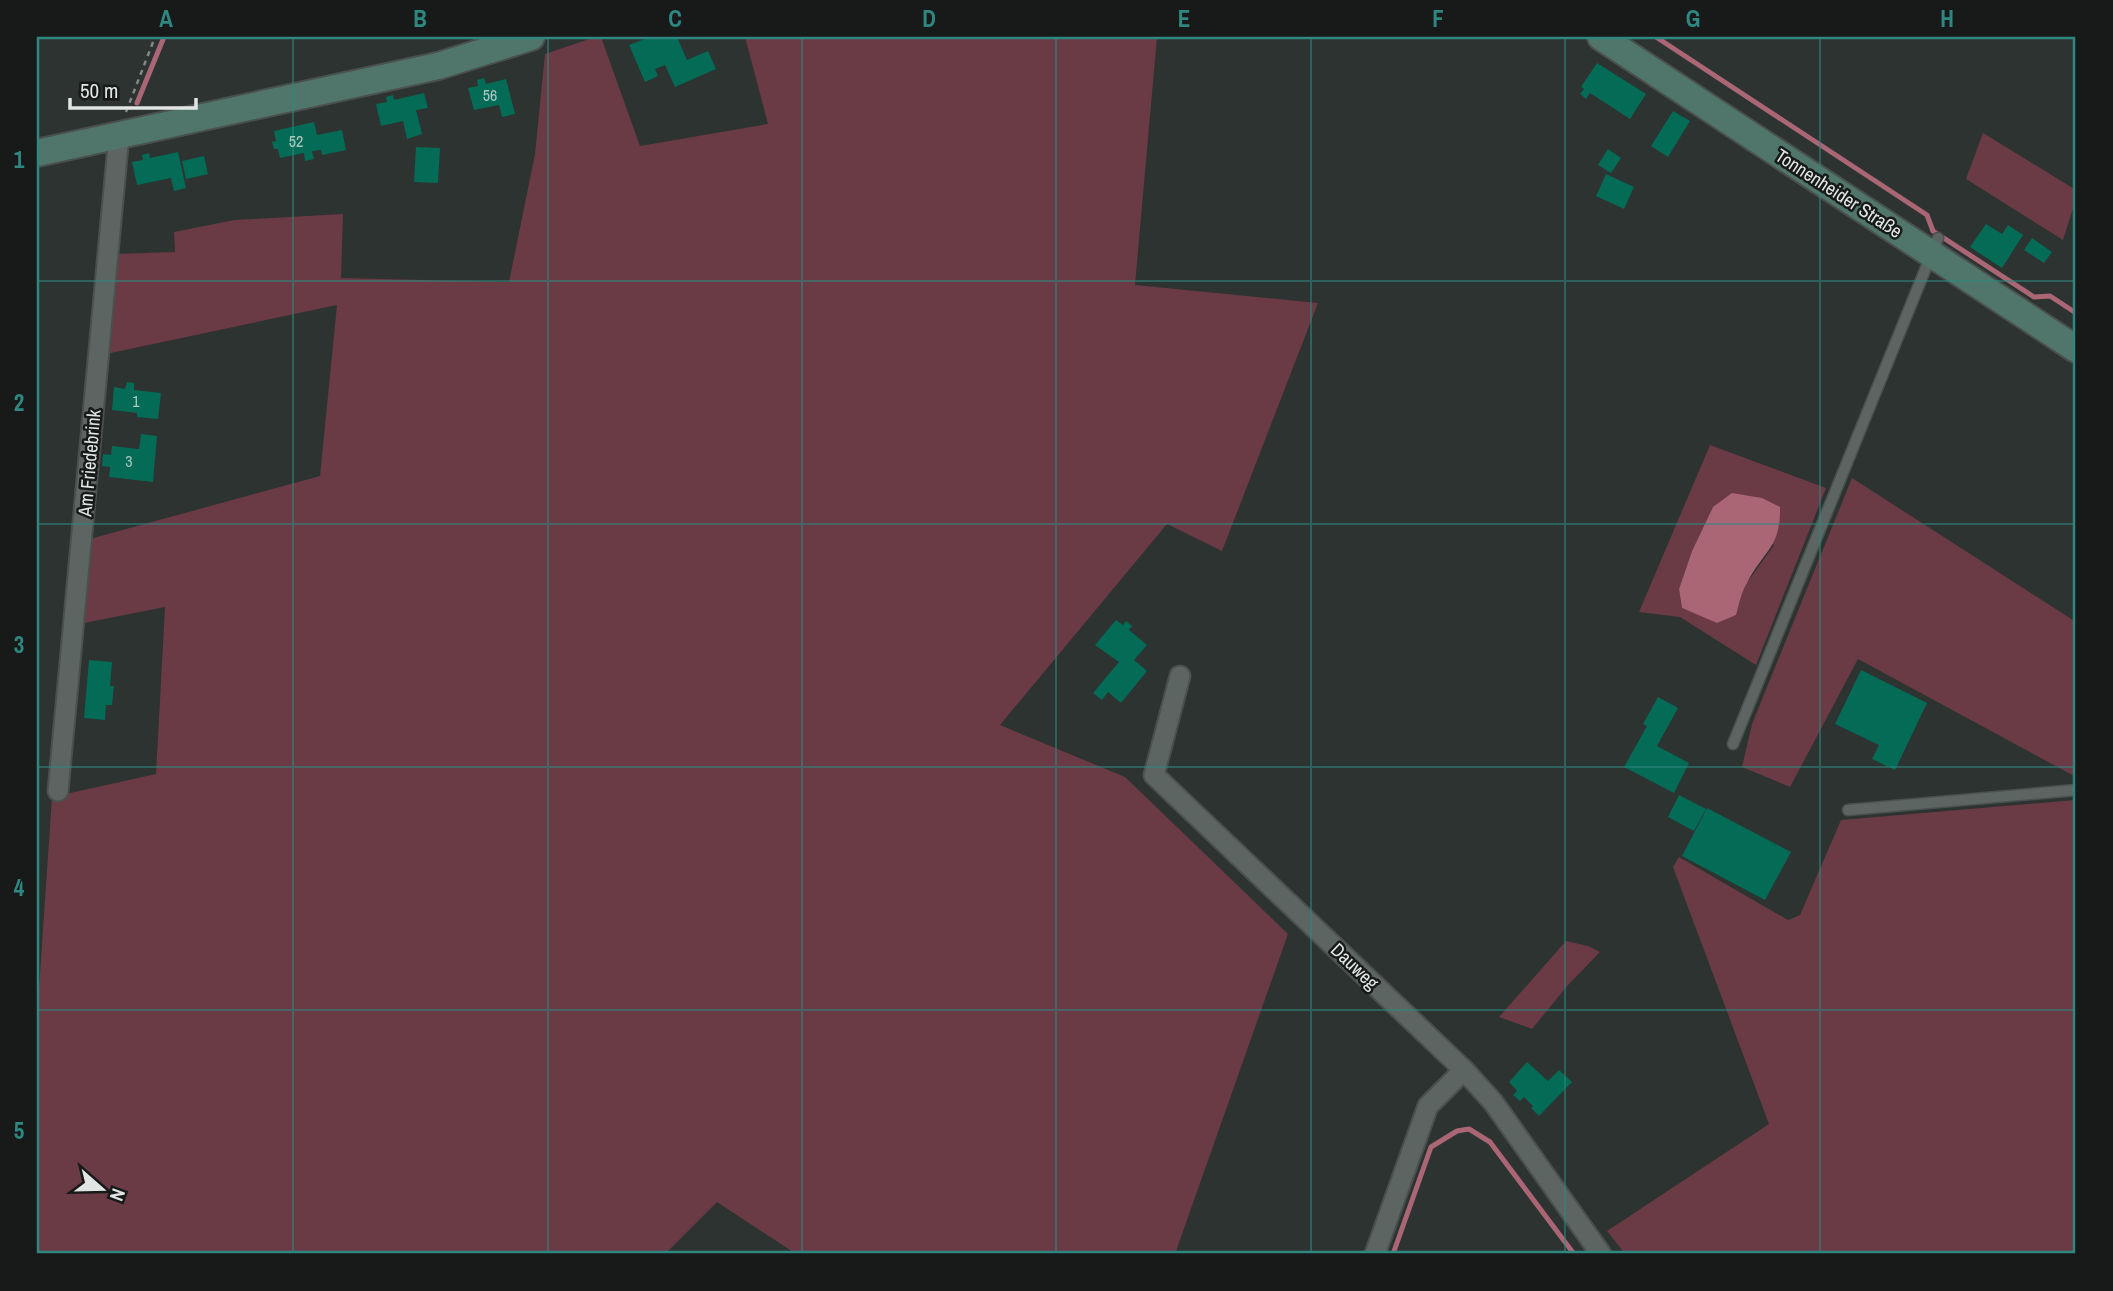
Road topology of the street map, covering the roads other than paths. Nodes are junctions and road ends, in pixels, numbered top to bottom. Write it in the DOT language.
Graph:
graph roads {
  1 [pos="531,37"];
  2 [pos="1601,37"];
  3 [pos="119,135"];
  4 [pos="37,153"];
  5 [pos="1934,245"];
  6 [pos="2076,349"];
  7 [pos="1180,676"];
  8 [pos="1733,744"];
  9 [pos="2076,790"];
  10 [pos="58,791"];
  11 [pos="1848,810"];
  12 [pos="1464,1070"];
  13 [pos="1375,1254"];
  14 [pos="1601,1254"];
  1 -- 3 [label="street"];
  2 -- 5 [label="street, Tonnenheider Straße"];
  3 -- 4 [label="street"];
  3 -- 10 [label="street, Am Friedebrink"];
  5 -- 6 [label="street, Tonnenheider Straße"];
  5 -- 8 [label="lane"];
  7 -- 12 [label="street, Dauweg"];
  9 -- 11 [label="lane"];
  12 -- 13 [label="street"];
  12 -- 14 [label="street, Dauweg"];
}
